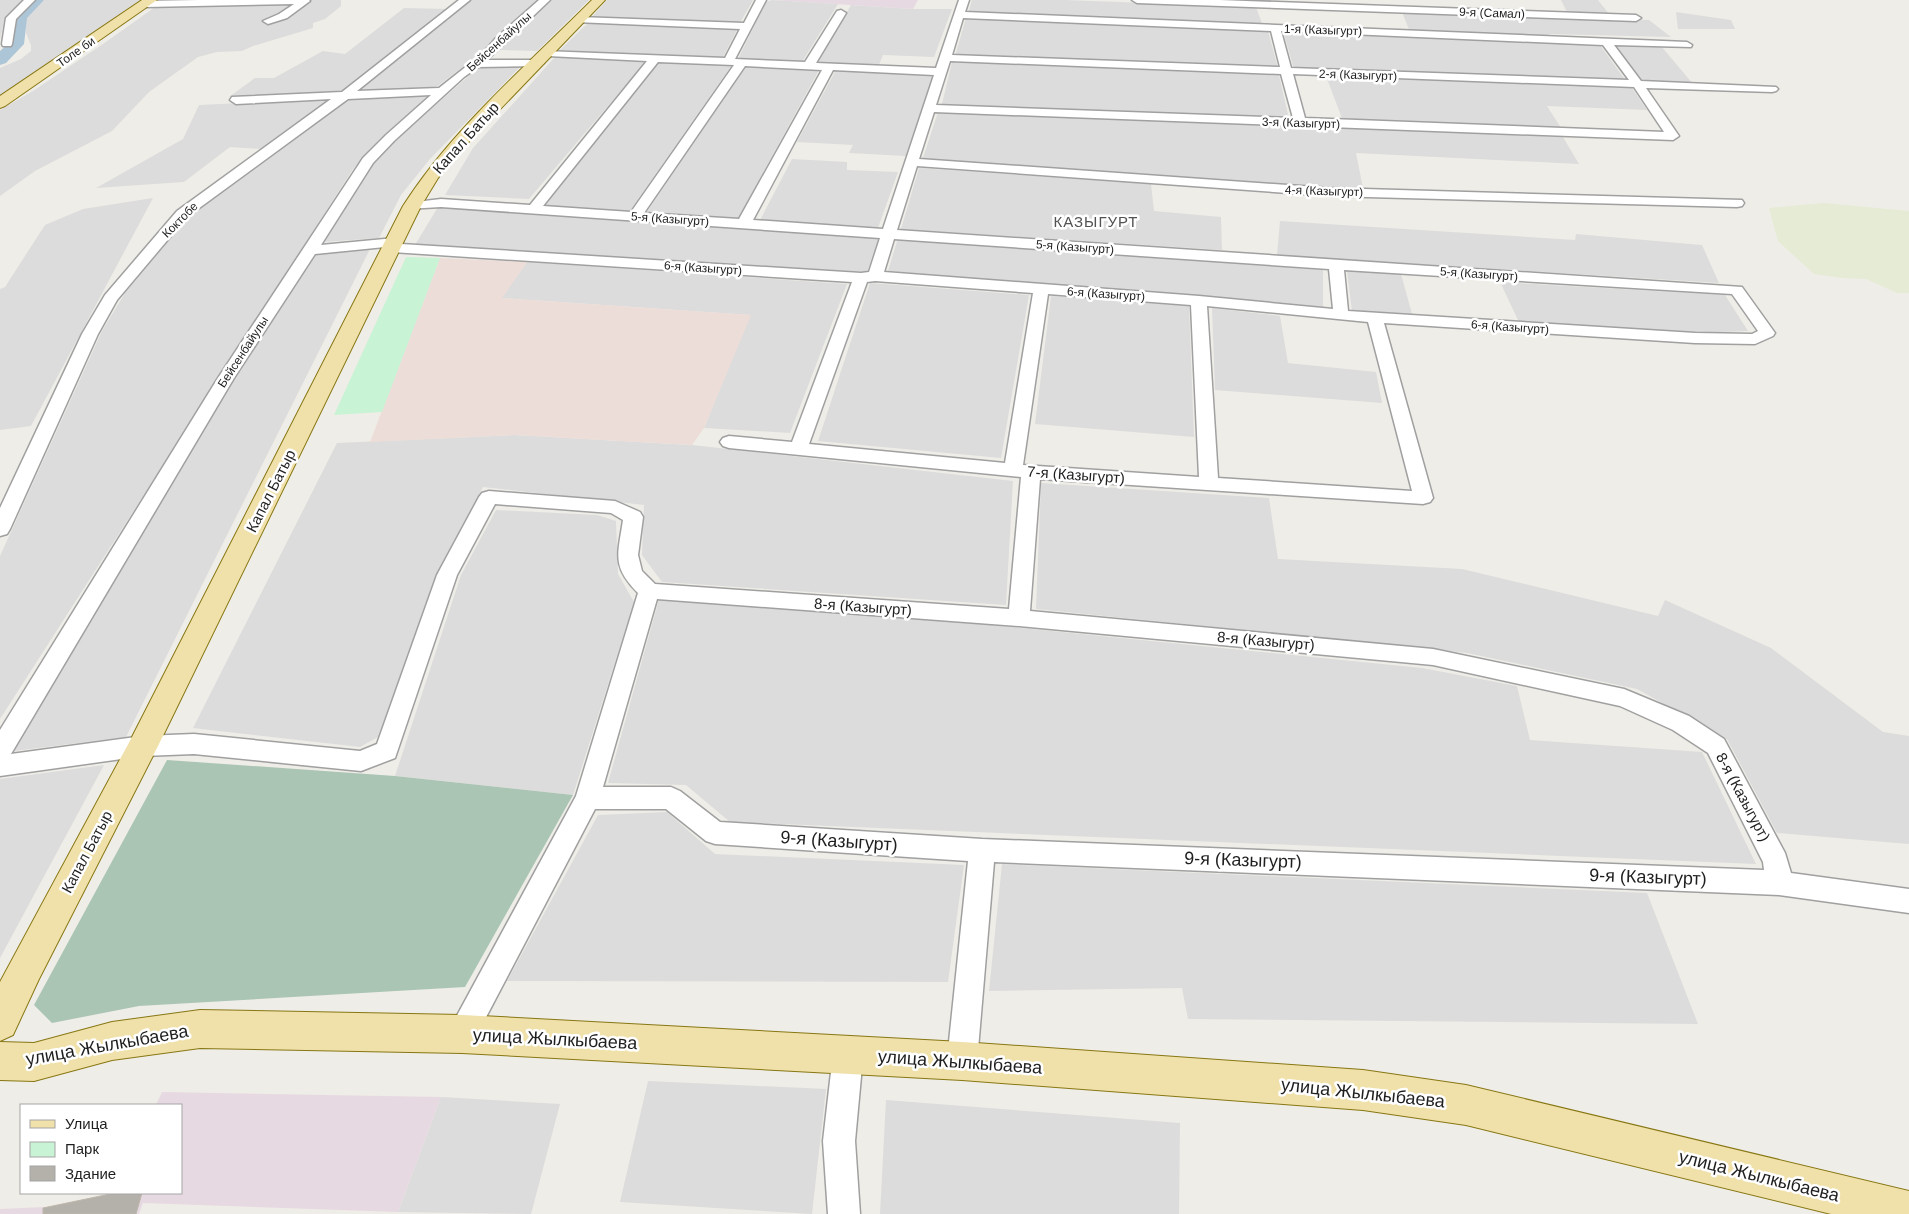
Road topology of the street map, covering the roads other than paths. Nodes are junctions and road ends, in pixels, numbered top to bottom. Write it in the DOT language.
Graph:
graph roads {
  1 [pos="30,0"];
  2 [pos="465,0"];
  3 [pos="545,0"];
  4 [pos="599,0"];
  5 [pos="761,0"];
  6 [pos="964,0"];
  7 [pos="1137,0"];
  8 [pos="148,2"];
  9 [pos="841,13"];
  10 [pos="959,15"];
  11 [pos="1276,16"];
  12 [pos="1636,18"];
  13 [pos="579,20"];
  14 [pos="268,21"];
  15 [pos="747,26"];
  16 [pos="1606,42"];
  17 [pos="7,44"];
  18 [pos="1687,45"];
  19 [pos="543,58"];
  20 [pos="654,58"];
  21 [pos="945,58"];
  22 [pos="734,62"];
  23 [pos="476,64"];
  24 [pos="808,66"];
  25 [pos="829,67"];
  26 [pos="941,72"];
  27 [pos="1287,72"];
  28 [pos="1638,85"];
  29 [pos="1772,89"];
  30 [pos="443,91"];
  31 [pos="345,95"];
  32 [pos="236,100"];
  33 [pos="0,103"];
  34 [pos="929,108"];
  35 [pos="1300,123"];
  36 [pos="912,162"];
  37 [pos="1737,203"];
  38 [pos="412,206"];
  39 [pos="533,210"];
  40 [pos="634,216"];
  41 [pos="744,224"];
  42 [pos="889,234"];
  43 [pos="394,245"];
  44 [pos="310,250"];
  45 [pos="1336,265"];
  46 [pos="868,277"];
  47 [pos="1041,289"];
  48 [pos="1737,290"];
  49 [pos="1200,301"];
  50 [pos="1341,315"];
  51 [pos="1375,318"];
  52 [pos="729,442"];
  53 [pos="799,448"];
  54 [pos="1022,471"];
  55 [pos="1209,485"];
  56 [pos="0,529"];
  57 [pos="649,592"];
  58 [pos="1019,618"];
  59 [pos="143,746"];
  60 [pos="0,751"];
  61 [pos="0,766"];
  62 [pos="588,798"];
  63 [pos="982,850"];
  64 [pos="1779,883"];
  65 [pos="1909,902"];
  66 [pos="0,1022"];
  67 [pos="462,1034"];
  68 [pos="848,1055"];
  69 [pos="0,1061"];
  70 [pos="962,1061"];
  71 [pos="1909,1212"];
  72 [pos="844,1214"];
  1 -- 17 [label="street"];
  2 -- 31 [label="street, Коктобе"];
  3 -- 23 [label="street, Бейсенбайулы"];
  4 -- 13 [label="main road, Капал Батыр"];
  5 -- 15 [label="street"];
  6 -- 10 [label="street"];
  7 -- 11 [label="street, 9-я (Самал)"];
  8 -- 14 [label="street"];
  8 -- 33 [label="main road, Толе би"];
  9 -- 24 [label="street"];
  10 -- 11 [label="street, 1-я (Казыгурт)"];
  10 -- 21 [label="street"];
  11 -- 12 [label="street, 9-я (Самал)"];
  11 -- 16 [label="street, 1-я (Казыгурт)"];
  11 -- 27 [label="street"];
  13 -- 15 [label="street"];
  13 -- 19 [label="main road, Капал Батыр"];
  15 -- 22 [label="street"];
  16 -- 18 [label="street, 1-я (Казыгурт)"];
  16 -- 28 [label="street"];
  19 -- 20 [label="street"];
  19 -- 23 [label="street"];
  19 -- 38 [label="main road, Капал Батыр"];
  20 -- 22 [label="street"];
  20 -- 39 [label="street"];
  21 -- 26 [label="street"];
  21 -- 27 [label="street, 2-я (Казыгурт)"];
  22 -- 24 [label="street"];
  22 -- 40 [label="street"];
  23 -- 30 [label="street, Бейсенбайулы"];
  24 -- 25 [label="street"];
  25 -- 26 [label="street"];
  25 -- 41 [label="street"];
  26 -- 34 [label="street"];
  27 -- 28 [label="street, 2-я (Казыгурт)"];
  27 -- 35 [label="street"];
  28 -- 29 [label="street, 2-я (Казыгурт)"];
  28 -- 35 [label="street, 3-я (Казыгурт)"];
  30 -- 31 [label="street"];
  30 -- 44 [label="street, Бейсенбайулы"];
  31 -- 32 [label="street"];
  31 -- 56 [label="street, Коктобе"];
  34 -- 35 [label="street, 3-я (Казыгурт)"];
  34 -- 36 [label="street"];
  36 -- 37 [label="street, 4-я (Казыгурт)"];
  36 -- 42 [label="street"];
  38 -- 39 [label="street, 5-я (Казыгурт)"];
  38 -- 43 [label="main road, Капал Батыр"];
  39 -- 40 [label="street, 5-я (Казыгурт)"];
  40 -- 41 [label="street, 5-я (Казыгурт)"];
  41 -- 42 [label="street, 5-я (Казыгурт)"];
  42 -- 45 [label="street, 5-я (Казыгурт)"];
  42 -- 46 [label="street"];
  43 -- 44 [label="street, 6-я (Казыгурт)"];
  43 -- 46 [label="street, 6-я (Казыгурт)"];
  43 -- 59 [label="main road, Капал Батыр"];
  44 -- 60 [label="street, Бейсенбайулы"];
  45 -- 48 [label="street, 5-я (Казыгурт)"];
  45 -- 50 [label="street"];
  46 -- 47 [label="street, 6-я (Казыгурт)"];
  46 -- 53 [label="street"];
  47 -- 49 [label="street, 6-я (Казыгурт)"];
  47 -- 54 [label="street"];
  48 -- 51 [label="street, 6-я (Казыгурт)"];
  49 -- 50 [label="street, 6-я (Казыгурт)"];
  49 -- 55 [label="street"];
  50 -- 51 [label="street, 6-я (Казыгурт)"];
  51 -- 55 [label="street, 7-я (Казыгурт)"];
  52 -- 53 [label="street, 7-я (Казыгурт)"];
  53 -- 54 [label="street, 7-я (Казыгурт)"];
  54 -- 55 [label="street, 7-я (Казыгурт)"];
  54 -- 58 [label="street"];
  57 -- 58 [label="street, 8-я (Казыгурт)"];
  57 -- 59 [label="street"];
  57 -- 62 [label="street"];
  58 -- 64 [label="street, 8-я (Казыгурт)"];
  59 -- 61 [label="street"];
  59 -- 66 [label="main road, Капал Батыр"];
  62 -- 63 [label="street, 9-я (Казыгурт)"];
  62 -- 67 [label="street"];
  63 -- 64 [label="street, 9-я (Казыгурт)"];
  63 -- 70 [label="street"];
  64 -- 65 [label="street, 9-я (Казыгурт)"];
  67 -- 68 [label="main road, улица Жылкыбаева"];
  67 -- 69 [label="main road, улица Жылкыбаева"];
  68 -- 70 [label="main road, улица Жылкыбаева"];
  68 -- 72 [label="street"];
  70 -- 71 [label="main road, улица Жылкыбаева"];
}
